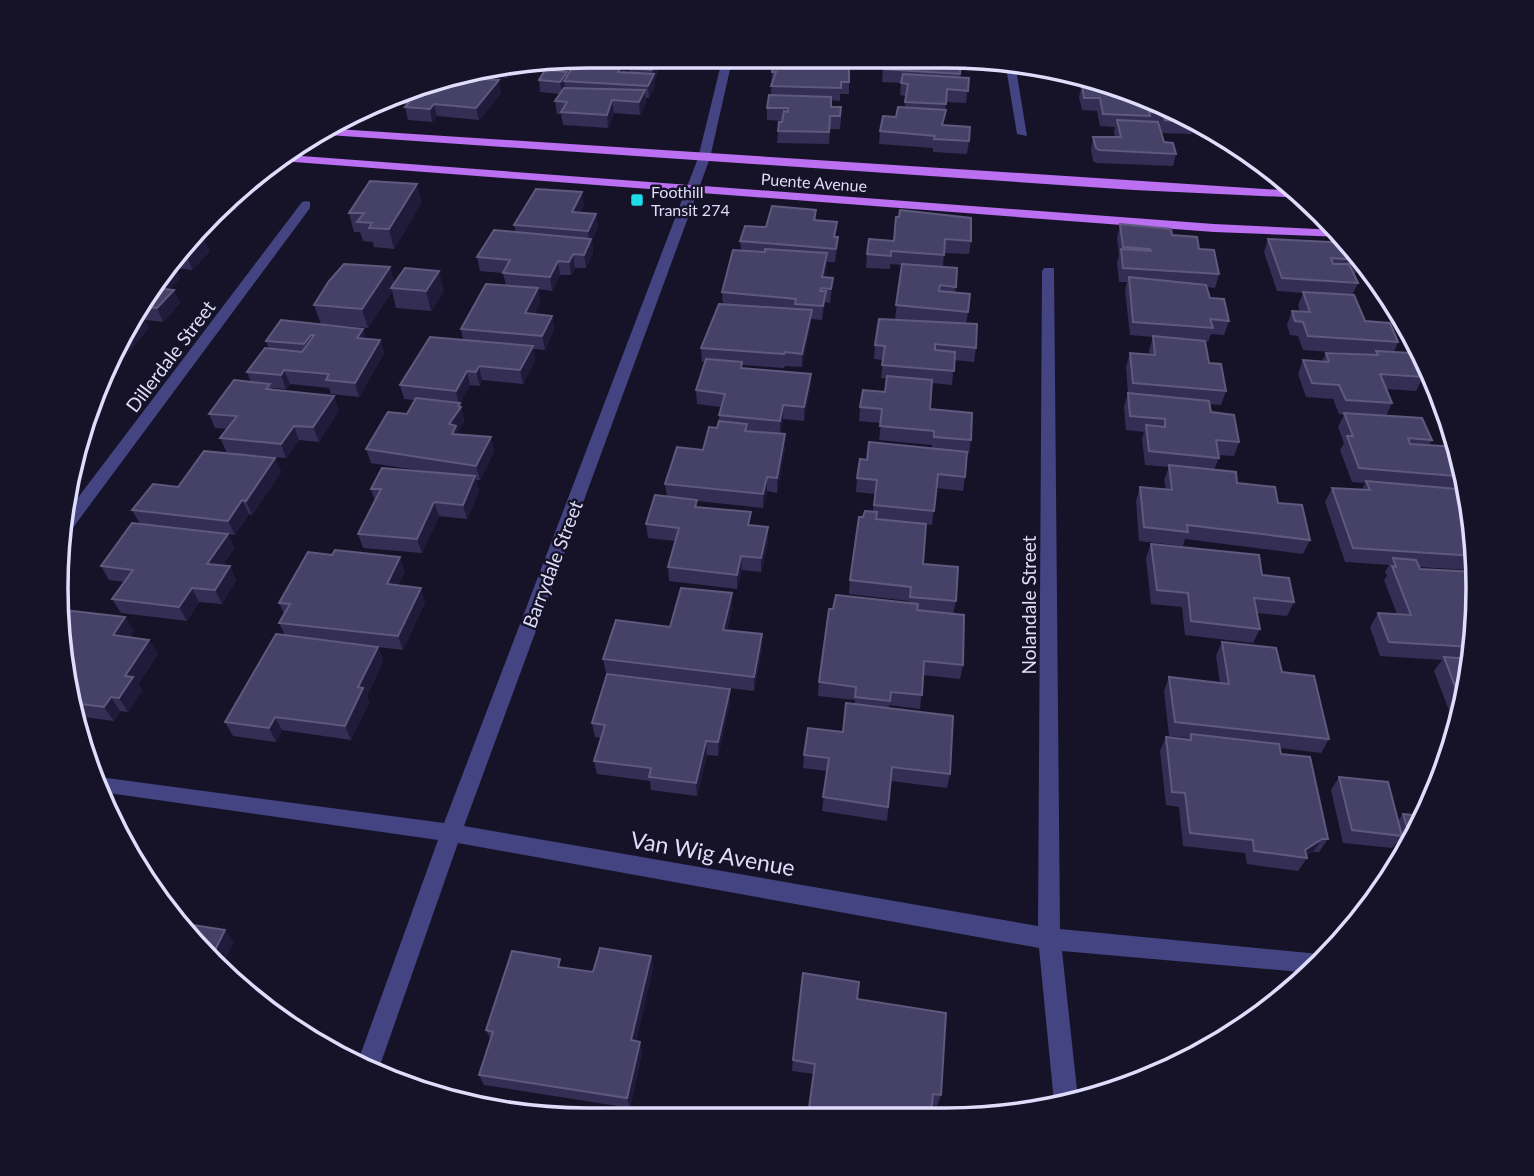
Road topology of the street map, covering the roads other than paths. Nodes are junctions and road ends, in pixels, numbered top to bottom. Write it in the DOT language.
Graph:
graph roads {
  1 [pos="725,68"];
  2 [pos="1012,73"];
  3 [pos="338,132"];
  4 [pos="1023,134"];
  5 [pos="704,158"];
  6 [pos="295,159"];
  7 [pos="692,188"];
  8 [pos="1285,194"];
  9 [pos="306,205"];
  10 [pos="1326,233"];
  11 [pos="1049,271"];
  12 [pos="74,515"];
  13 [pos="107,785"];
  14 [pos="451,833"];
  15 [pos="1049,939"];
  16 [pos="1308,962"];
  17 [pos="370,1060"];
  18 [pos="1065,1094"];
  1 -- 5 [label="street, Barrydale Street"];
  2 -- 4 [label="street"];
  3 -- 5 [label="main road, Puente Avenue"];
  5 -- 7 [label="street, Barrydale Street"];
  5 -- 8 [label="main road, Puente Avenue"];
  6 -- 7 [label="main road, Puente Avenue"];
  7 -- 10 [label="main road, Puente Avenue"];
  7 -- 14 [label="street, Barrydale Street"];
  9 -- 12 [label="street, Dillerdale Street"];
  11 -- 15 [label="street, Nolandale Street"];
  13 -- 14 [label="street, Van Wig Avenue"];
  14 -- 15 [label="street, Van Wig Avenue"];
  14 -- 17 [label="street, Barrydale Street"];
  15 -- 16 [label="street, Van Wig Avenue"];
  15 -- 18 [label="street, Nolandale Street"];
}
